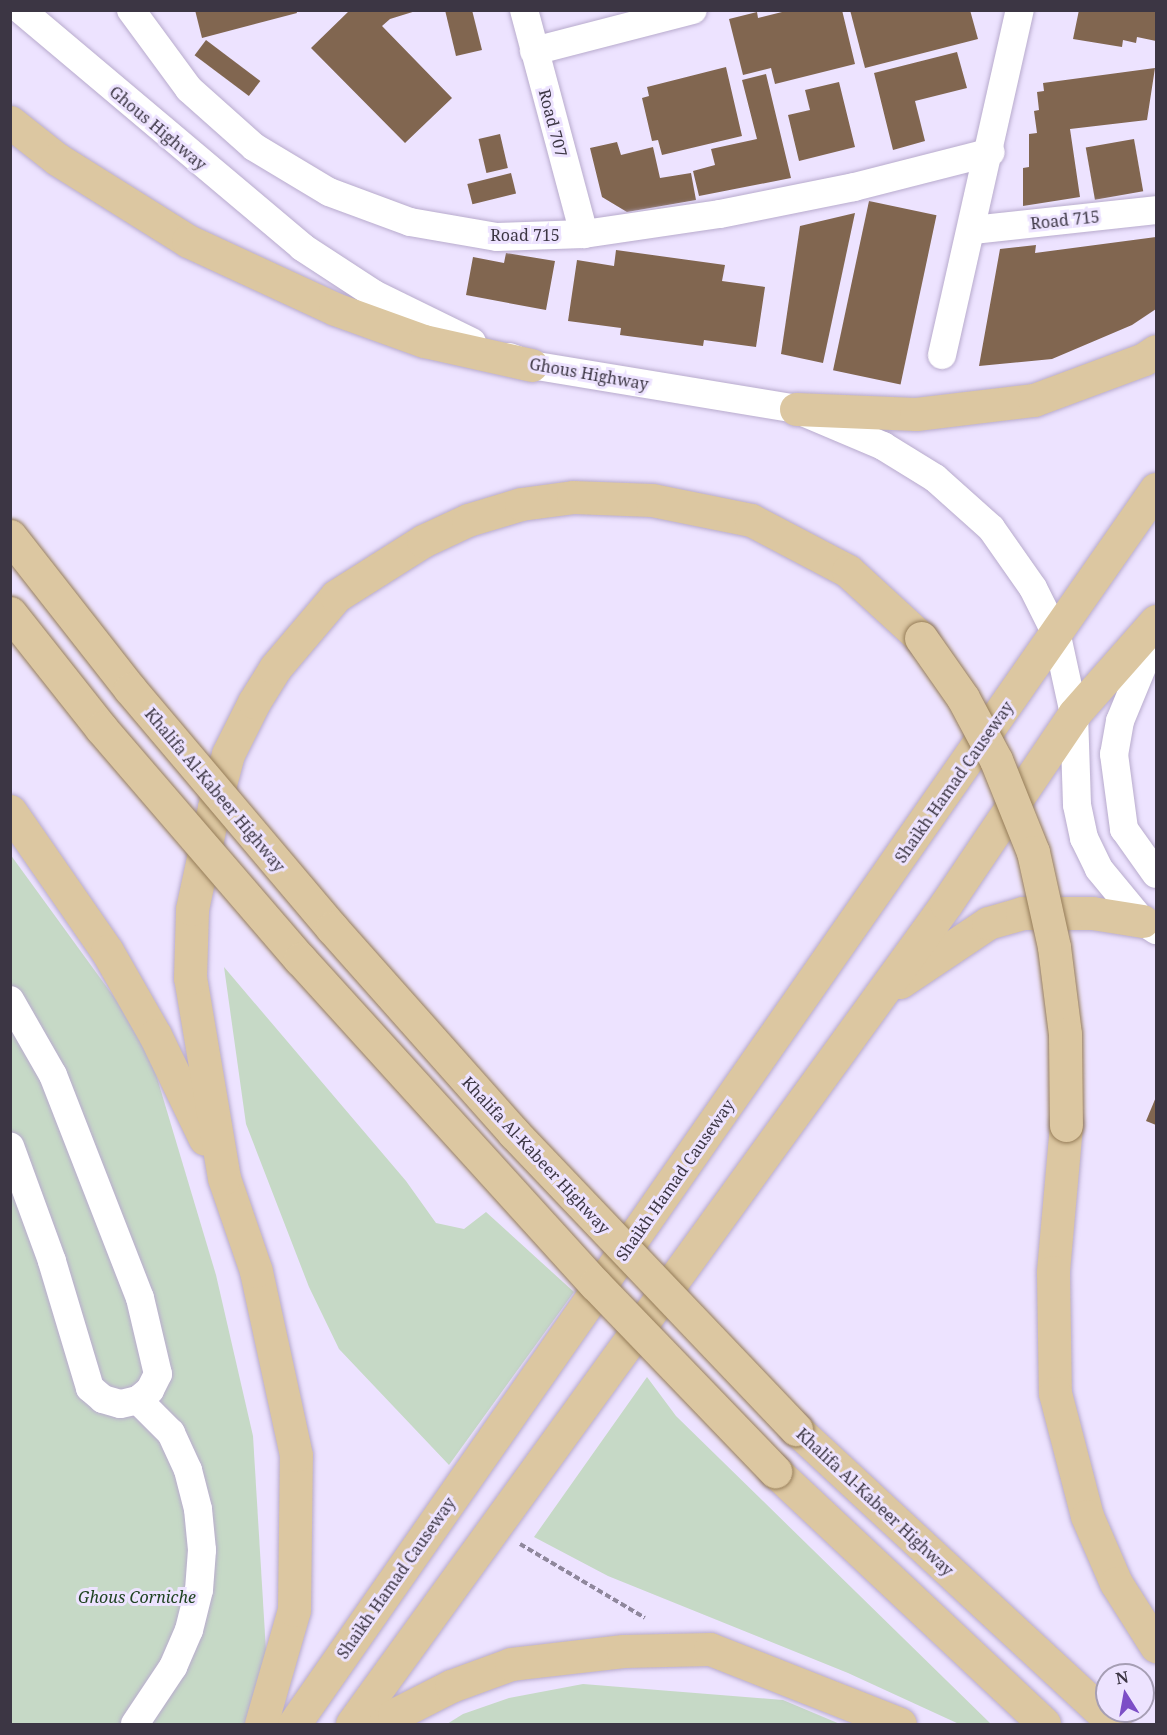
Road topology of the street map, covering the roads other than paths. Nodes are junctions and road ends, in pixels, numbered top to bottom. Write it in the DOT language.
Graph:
graph roads {
  1 [pos="21,10"];
  2 [pos="131,10"];
  3 [pos="524,10"];
  4 [pos="693,10"];
  5 [pos="1020,10"];
  6 [pos="534,51"];
  7 [pos="10,122"];
  8 [pos="991,153"];
  9 [pos="1156,210"];
  10 [pos="973,230"];
  11 [pos="584,234"];
  12 [pos="1156,351"];
  13 [pos="942,355"];
  14 [pos="531,365"];
  15 [pos="796,410"];
  16 [pos="1156,489"];
  17 [pos="10,536"];
  18 [pos="10,613"];
  19 [pos="1156,621"];
  20 [pos="1156,634"];
  21 [pos="1057,636"];
  22 [pos="1074,714"];
  23 [pos="10,811"];
  24 [pos="1156,874"];
  25 [pos="1149,925"];
  26 [pos="10,1000"];
  27 [pos="872,1002"];
  28 [pos="10,1146"];
  29 [pos="224,1178"];
  30 [pos="138,1400"];
  31 [pos="1156,1646"];
  32 [pos="135,1725"];
  33 [pos="261,1725"];
  34 [pos="294,1725"];
  35 [pos="352,1725"];
  36 [pos="384,1725"];
  37 [pos="900,1725"];
  38 [pos="1044,1725"];
  39 [pos="1114,1725"];
  1 -- 14 [label="street, Ghous Highway"];
  2 -- 11 [label="street, Road 715"];
  3 -- 6 [label="street, Road 707"];
  4 -- 6 [label="street"];
  5 -- 8 [label="street"];
  6 -- 11 [label="street, Road 707"];
  7 -- 14 [label="main road"];
  8 -- 10 [label="street"];
  8 -- 11 [label="street, Road 715"];
  9 -- 10 [label="street, Road 715"];
  10 -- 13 [label="street"];
  12 -- 15 [label="main road"];
  14 -- 15 [label="street, Ghous Highway"];
  15 -- 21 [label="street, Ghous Highway"];
  16 -- 21 [label="main road, Shaikh Hamad Causeway"];
  17 -- 39 [label="main road, Khalifa Al-Kabeer Highway, bridge"];
  18 -- 38 [label="main road, bridge"];
  19 -- 22 [label="main road"];
  20 -- 24 [label="street"];
  21 -- 22 [label="street, Ghous Highway"];
  21 -- 34 [label="main road, Shaikh Hamad Causeway"];
  22 -- 25 [label="street, Ghous Highway"];
  22 -- 27 [label="main road"];
  23 -- 29 [label="main road"];
  25 -- 27 [label="main road"];
  26 -- 30 [label="street"];
  27 -- 35 [label="main road"];
  28 -- 30 [label="street"];
  29 -- 31 [label="main road, bridge"];
  29 -- 33 [label="main road"];
  30 -- 32 [label="street"];
  36 -- 37 [label="main road"];
}
